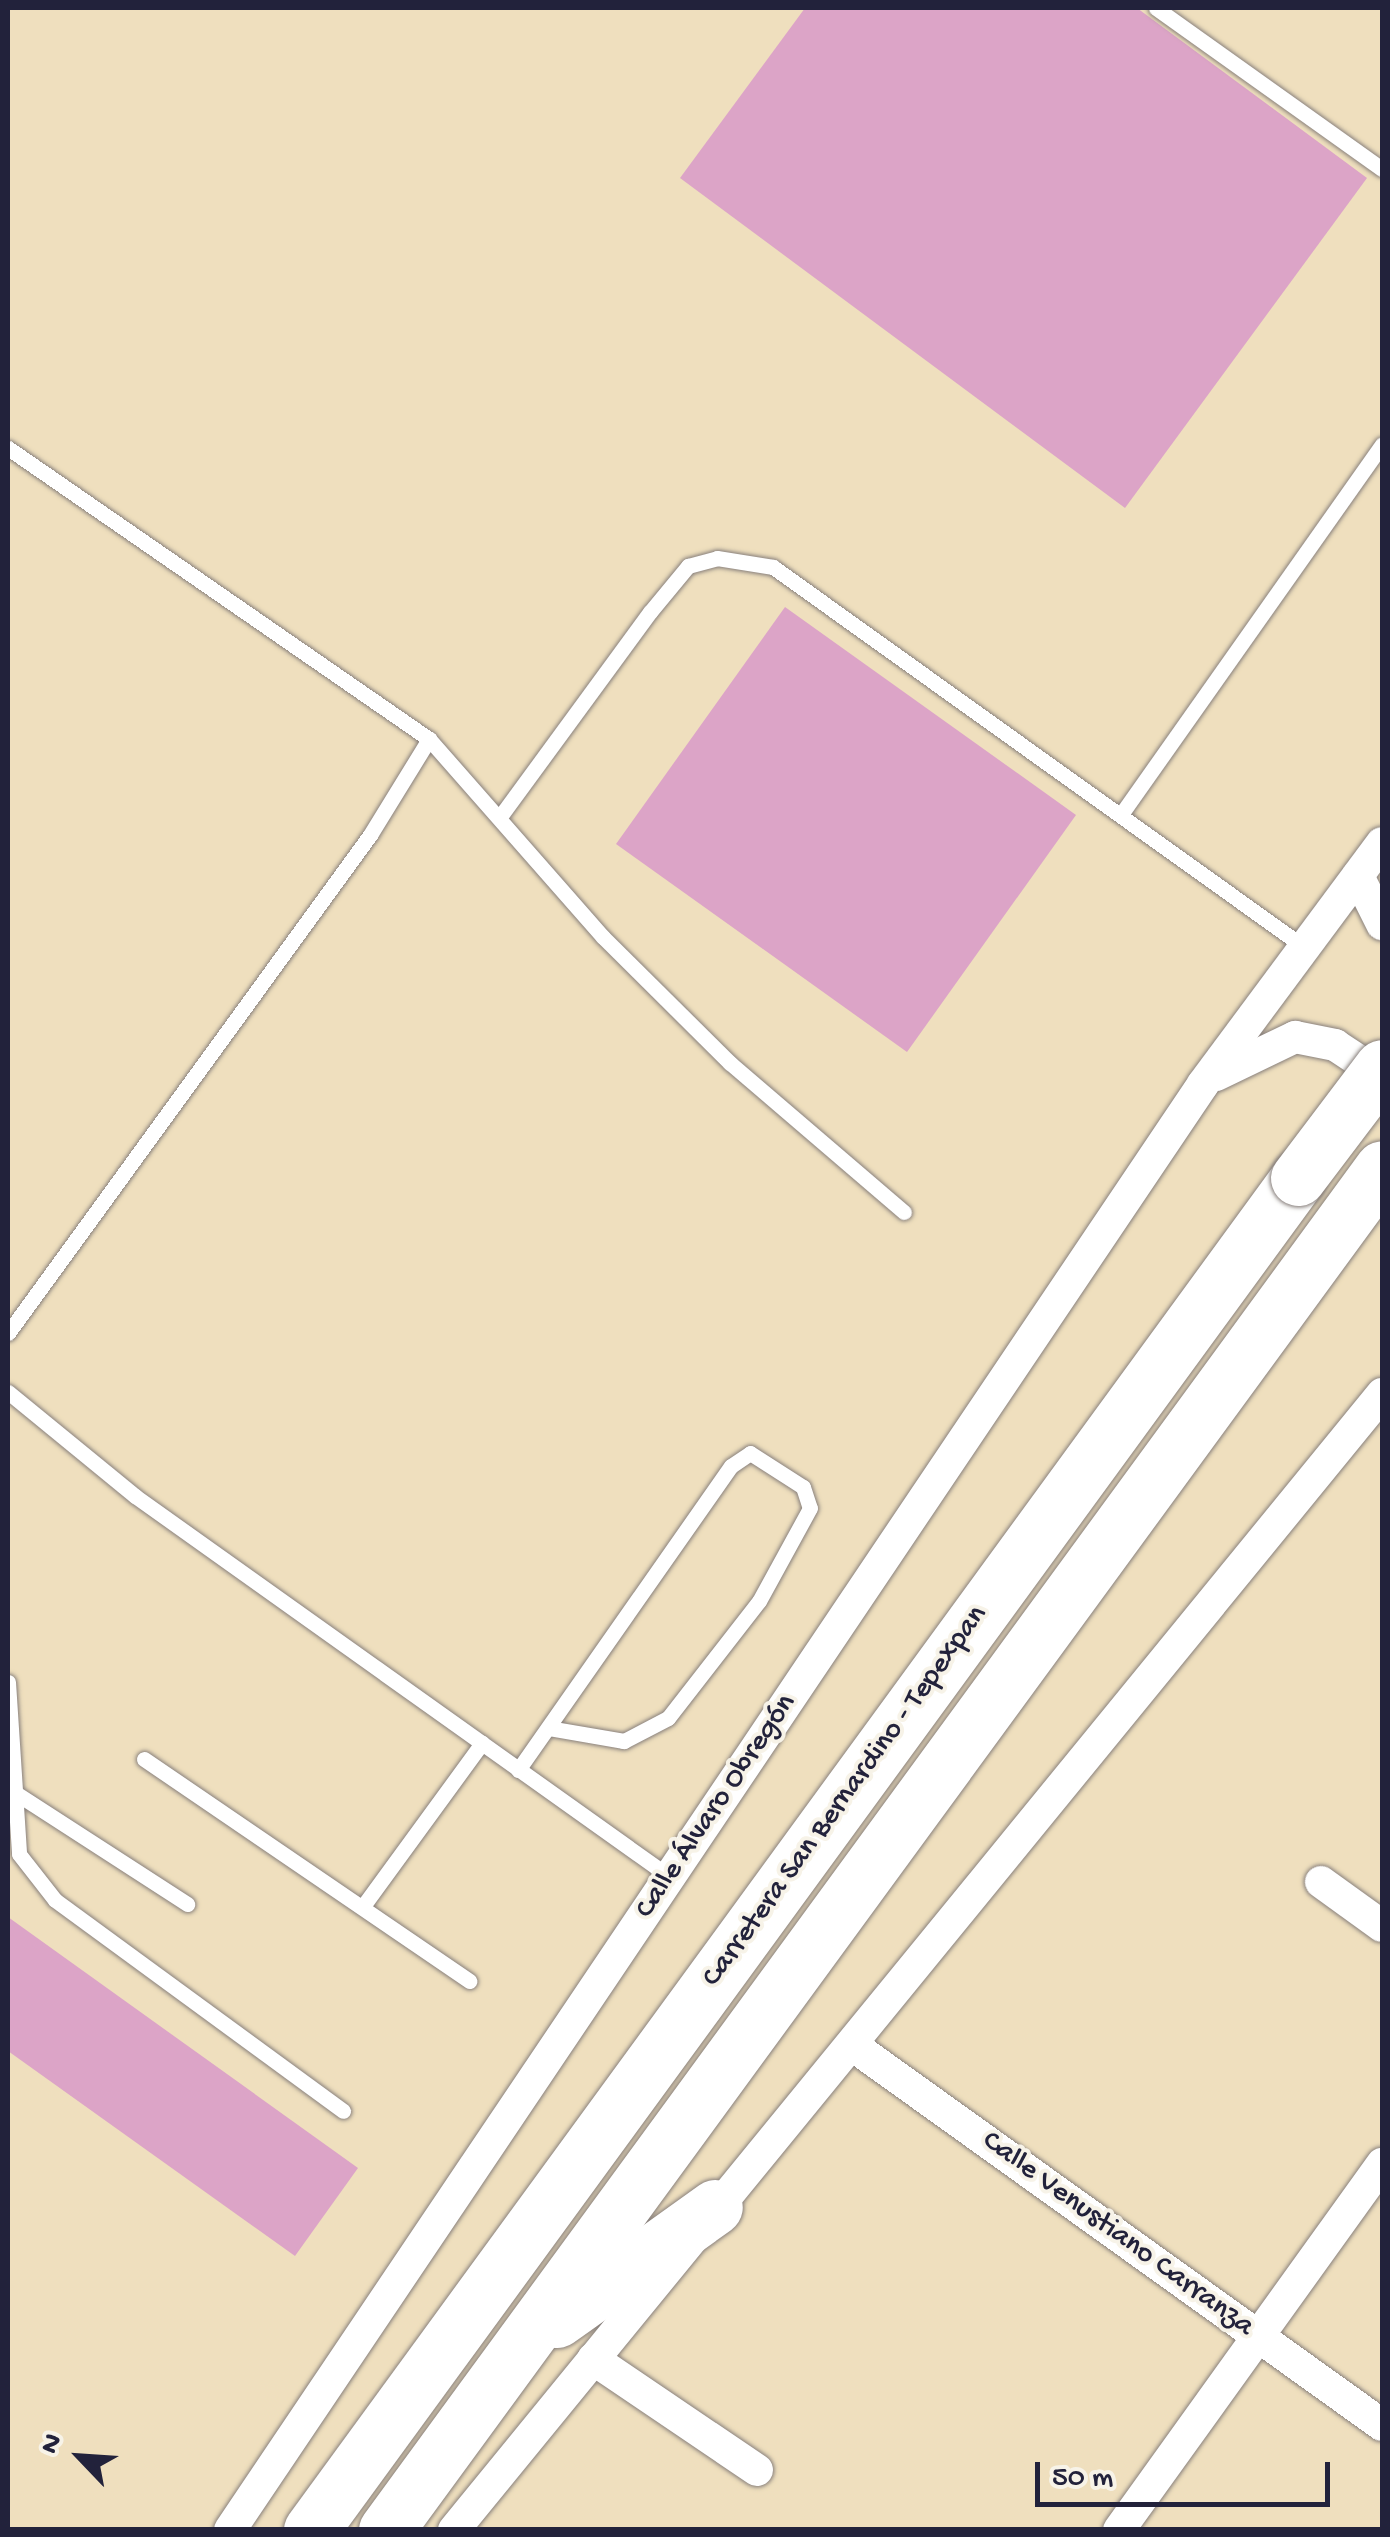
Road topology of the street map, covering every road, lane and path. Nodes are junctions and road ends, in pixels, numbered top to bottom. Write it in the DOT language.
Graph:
graph roads {
  1 [pos="1156,8"];
  2 [pos="1382,169"];
  3 [pos="1382,445"];
  4 [pos="8,448"];
  5 [pos="429,739"];
  6 [pos="502,814"];
  7 [pos="1122,814"];
  8 [pos="1382,843"];
  9 [pos="1358,876"];
  10 [pos="1382,924"];
  11 [pos="1304,947"];
  12 [pos="1382,1067"];
  13 [pos="1382,1076"];
  14 [pos="1203,1084"];
  15 [pos="1368,1189"];
  16 [pos="904,1212"];
  17 [pos="8,1332"];
  18 [pos="8,1392"];
  19 [pos="1382,1394"];
  20 [pos="8,1682"];
  21 [pos="548,1728"];
  22 [pos="482,1743"];
  23 [pos="144,1759"];
  24 [pos="518,1770"];
  25 [pos="10,1790"];
  26 [pos="670,1877"];
  27 [pos="1320,1882"];
  28 [pos="366,1902"];
  29 [pos="187,1904"];
  30 [pos="1382,1926"];
  31 [pos="470,1981"];
  32 [pos="852,2045"];
  33 [pos="343,2111"];
  34 [pos="1382,2164"];
  35 [pos="715,2207"];
  36 [pos="1256,2335"];
  37 [pos="518,2348"];
  38 [pos="593,2359"];
  39 [pos="1382,2426"];
  40 [pos="757,2470"];
  41 [pos="230,2530"];
  42 [pos="311,2530"];
  43 [pos="386,2530"];
  44 [pos="454,2530"];
  45 [pos="1119,2530"];
  1 -- 2 [label="lane"];
  3 -- 7 [label="lane"];
  4 -- 5 [label="lane"];
  5 -- 6 [label="lane"];
  5 -- 17 [label="lane"];
  6 -- 7 [label="lane"];
  6 -- 16 [label="lane"];
  7 -- 11 [label="lane"];
  8 -- 9 [label="street, Calle Álvaro Obregón"];
  9 -- 10 [label="street"];
  9 -- 11 [label="street, Calle Álvaro Obregón"];
  11 -- 14 [label="street, Calle Álvaro Obregón"];
  12 -- 42 [label="highway, Carretera San Bernardino - Tepexpan, bridge"];
  13 -- 14 [label="street"];
  14 -- 26 [label="street, Calle Álvaro Obregón"];
  15 -- 37 [label="highway, Carretera San Bernardino - Tepexpan"];
  18 -- 22 [label="lane"];
  19 -- 32 [label="street"];
  20 -- 25 [label="lane"];
  21 -- 21 [label="lane"];
  21 -- 24 [label="lane"];
  22 -- 24 [label="lane"];
  22 -- 28 [label="lane"];
  23 -- 28 [label="lane"];
  24 -- 26 [label="lane"];
  25 -- 29 [label="lane"];
  25 -- 33 [label="lane"];
  26 -- 41 [label="street, Calle Álvaro Obregón"];
  27 -- 30 [label="street"];
  28 -- 31 [label="lane"];
  32 -- 35 [label="street"];
  32 -- 36 [label="street, Calle Venustiano Carranza"];
  34 -- 36 [label="street"];
  35 -- 37 [label="highway"];
  35 -- 38 [label="street"];
  36 -- 39 [label="street, Calle Venustiano Carranza"];
  36 -- 45 [label="street"];
  37 -- 43 [label="highway, Carretera San Bernardino - Tepexpan"];
  38 -- 40 [label="street"];
  38 -- 44 [label="street"];
}
